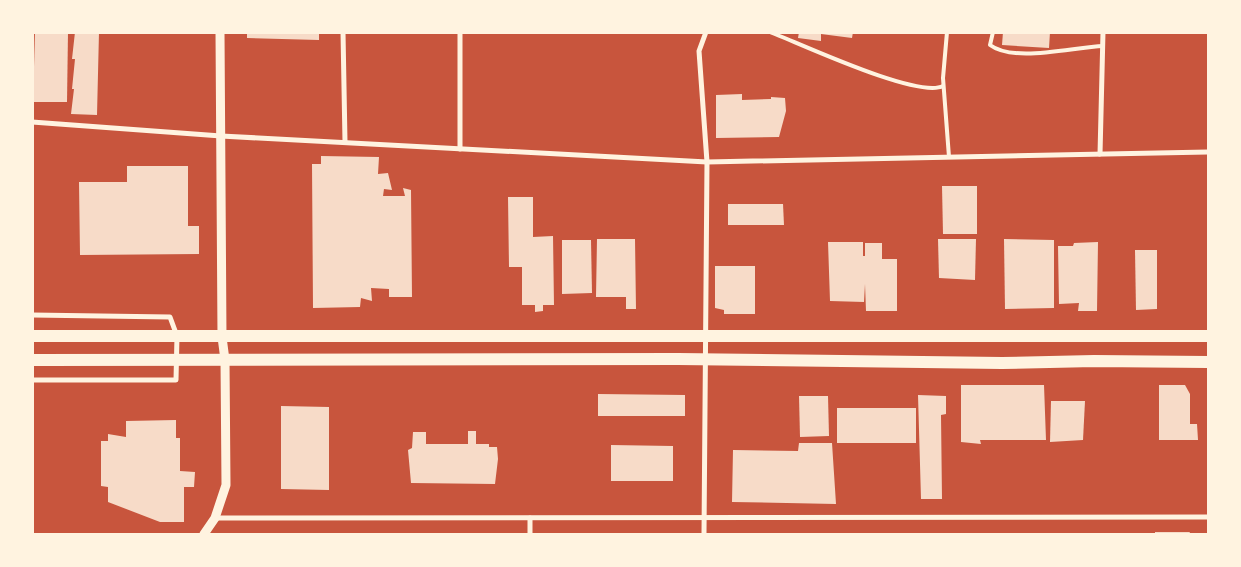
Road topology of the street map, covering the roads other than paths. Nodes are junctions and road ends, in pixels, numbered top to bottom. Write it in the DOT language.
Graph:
graph roads {
  1 [pos="220,32"];
  2 [pos="342,32"];
  3 [pos="460,32"];
  4 [pos="706,32"];
  5 [pos="947,32"];
  6 [pos="993,32"];
  7 [pos="1103,32"];
  8 [pos="771,33"];
  9 [pos="1103,46"];
  10 [pos="943,86"];
  11 [pos="32,122"];
  12 [pos="221,136"];
  13 [pos="345,142"];
  14 [pos="460,149"];
  15 [pos="1208,152"];
  16 [pos="1100,154"];
  17 [pos="949,157"];
  18 [pos="706,162"];
  19 [pos="32,315"];
  20 [pos="32,336"];
  21 [pos="177,336"];
  22 [pos="704,336"];
  23 [pos="1208,336"];
  24 [pos="222,337"];
  25 [pos="177,359"];
  26 [pos="32,360"];
  27 [pos="225,360"];
  28 [pos="704,360"];
  29 [pos="1208,362"];
  30 [pos="32,380"];
  31 [pos="1208,517"];
  32 [pos="215,518"];
  33 [pos="530,518"];
  34 [pos="704,518"];
  35 [pos="204,534"];
  36 [pos="530,534"];
  37 [pos="704,534"];
  1 -- 12 [label="street"];
  2 -- 13 [label="street"];
  3 -- 14 [label="street"];
  4 -- 18 [label="street"];
  5 -- 10 [label="lane"];
  6 -- 9 [label="lane"];
  7 -- 9 [label="street"];
  8 -- 10 [label="lane"];
  9 -- 16 [label="street"];
  10 -- 17 [label="lane"];
  11 -- 12 [label="street"];
  12 -- 13 [label="street"];
  12 -- 24 [label="street"];
  13 -- 14 [label="street"];
  14 -- 18 [label="street"];
  15 -- 16 [label="street"];
  16 -- 17 [label="street"];
  17 -- 18 [label="street"];
  18 -- 22 [label="street"];
  19 -- 21 [label="street"];
  20 -- 21 [label="main road"];
  21 -- 24 [label="main road"];
  21 -- 25 [label="street"];
  22 -- 23 [label="main road"];
  22 -- 24 [label="main road"];
  22 -- 28 [label="street"];
  24 -- 27 [label="street"];
  25 -- 26 [label="main road"];
  25 -- 27 [label="main road"];
  25 -- 30 [label="street"];
  27 -- 28 [label="main road"];
  27 -- 32 [label="street"];
  28 -- 29 [label="main road"];
  28 -- 34 [label="street"];
  31 -- 34 [label="street"];
  32 -- 33 [label="street"];
  32 -- 35 [label="street"];
  33 -- 34 [label="street"];
  33 -- 36 [label="street"];
  34 -- 37 [label="street"];
}
